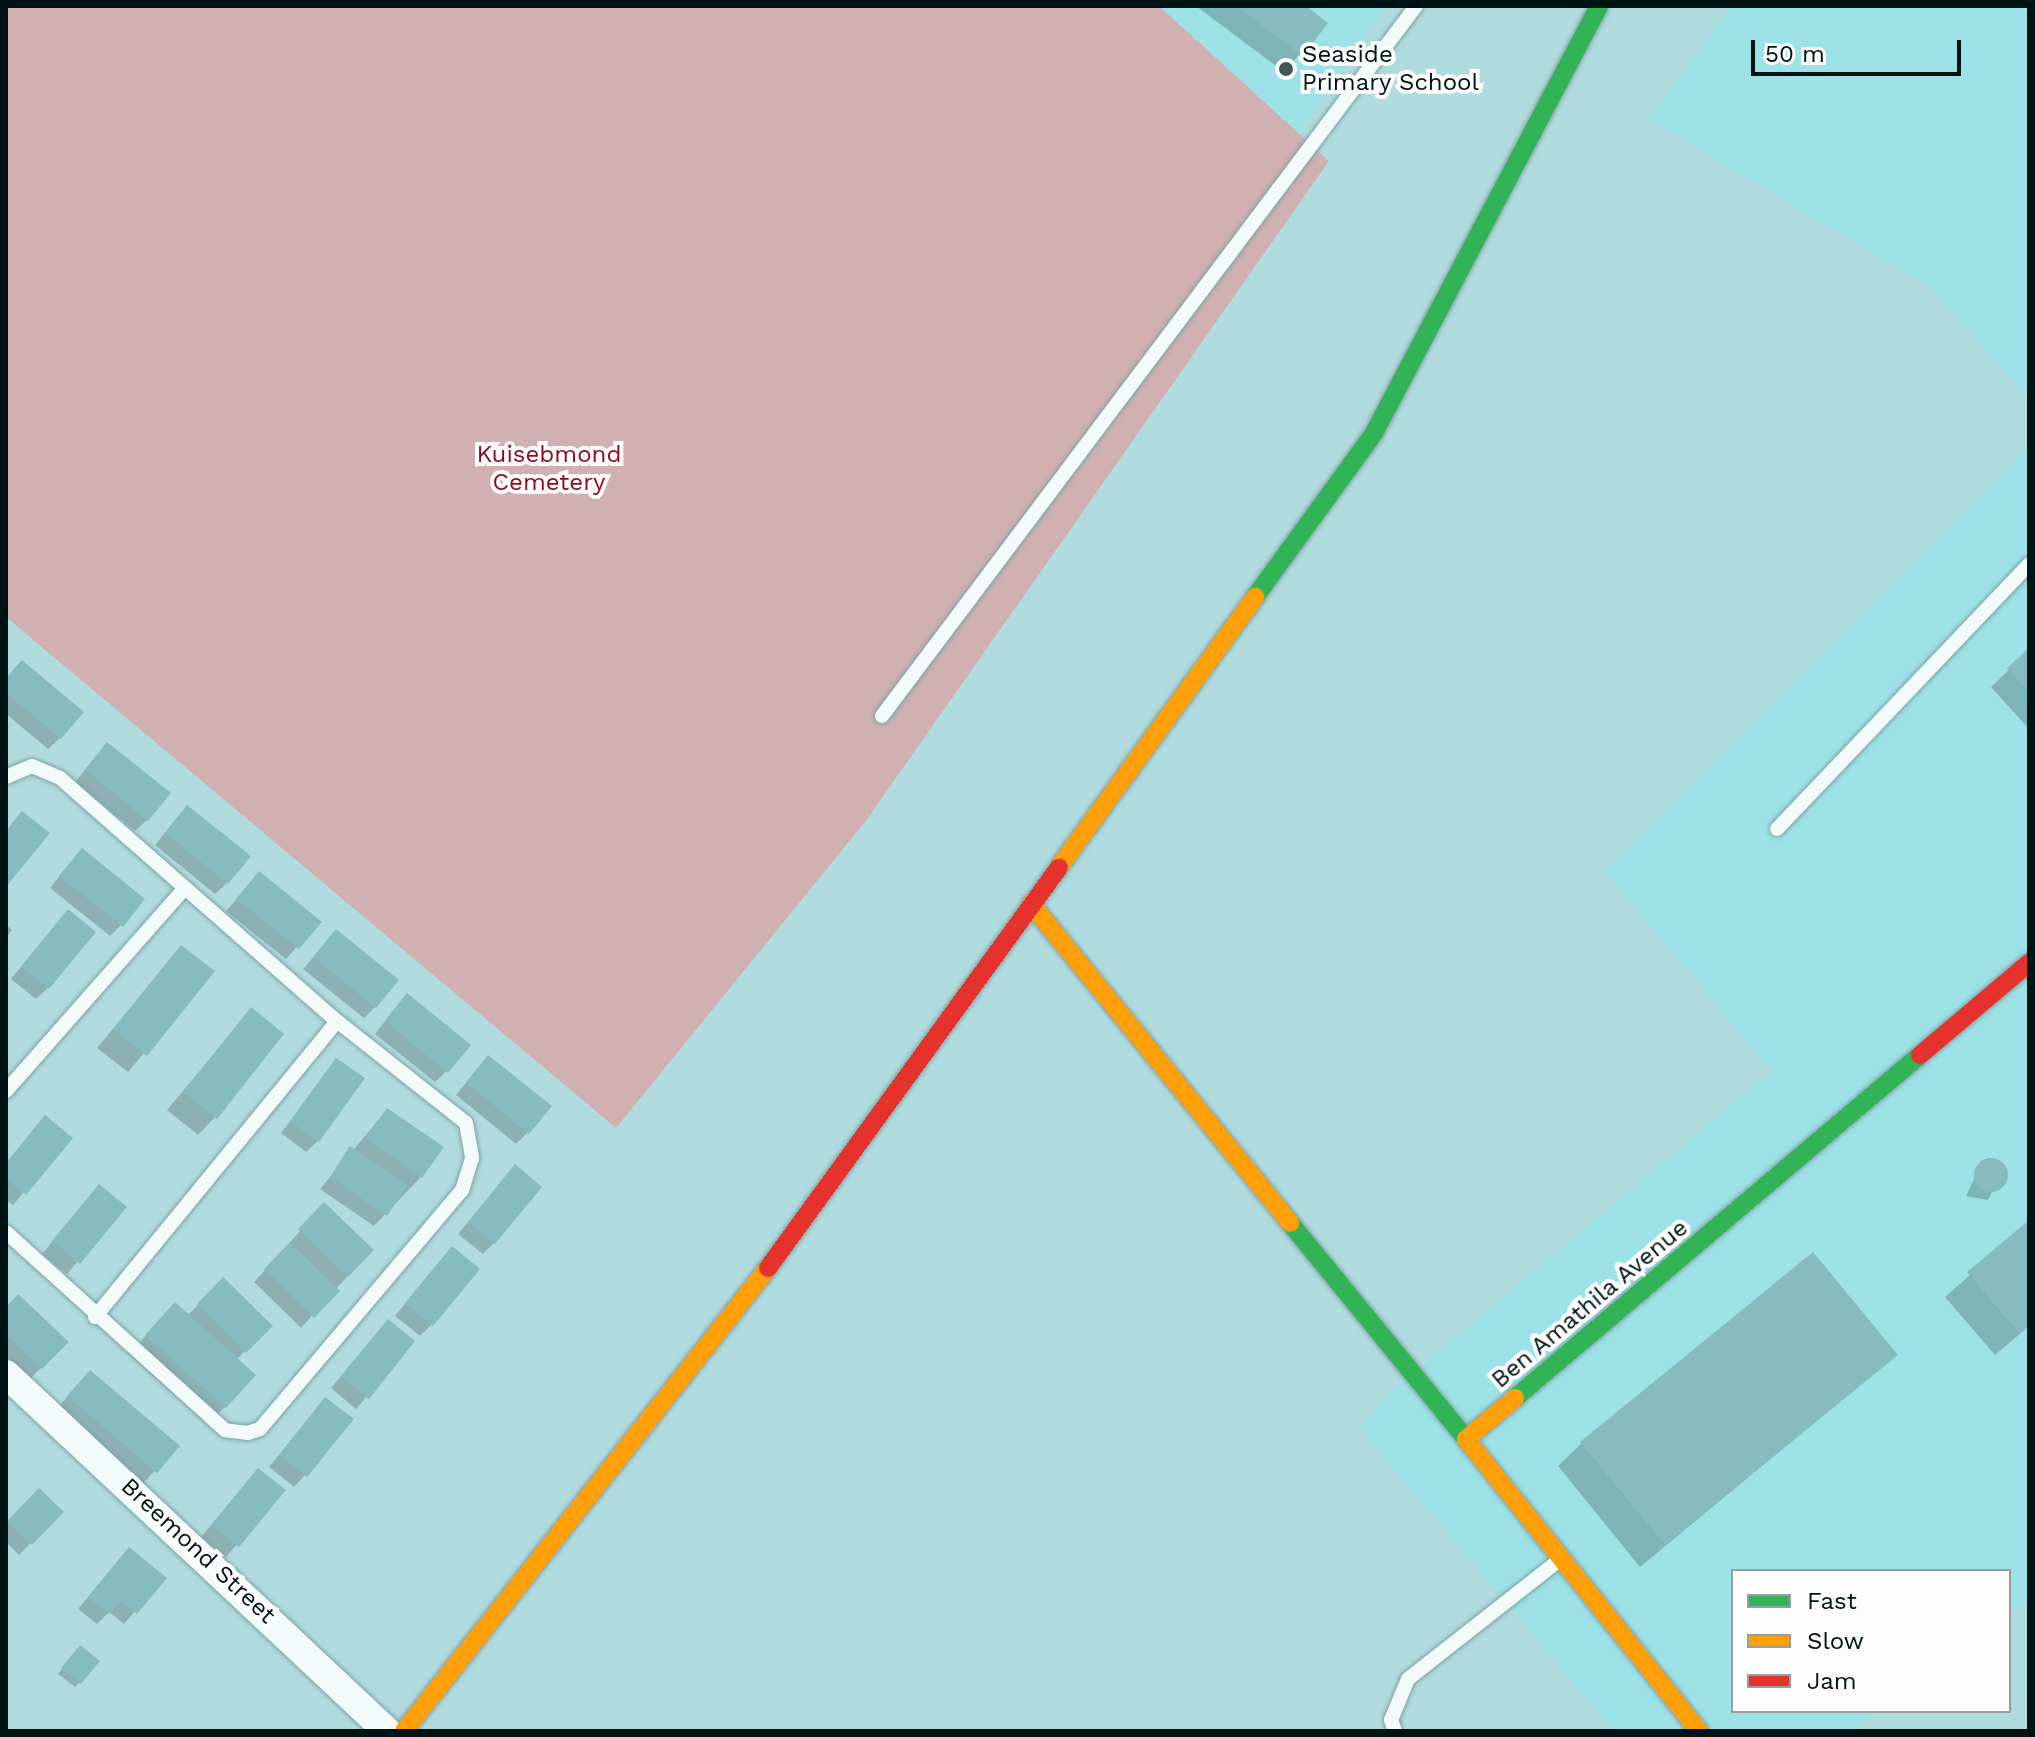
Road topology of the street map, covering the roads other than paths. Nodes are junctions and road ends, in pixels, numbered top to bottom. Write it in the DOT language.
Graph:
graph roads {
  1 [pos="1416,6"];
  2 [pos="1599,6"];
  3 [pos="2029,564"];
  4 [pos="882,716"];
  5 [pos="6,777"];
  6 [pos="1777,829"];
  7 [pos="184,889"];
  8 [pos="1031,904"];
  9 [pos="2029,963"];
  10 [pos="337,1021"];
  11 [pos="6,1091"];
  12 [pos="6,1232"];
  13 [pos="95,1317"];
  14 [pos="6,1374"];
  15 [pos="1466,1439"];
  16 [pos="1559,1561"];
  17 [pos="387,1731"];
  18 [pos="404,1731"];
  19 [pos="1395,1731"];
  20 [pos="1699,1731"];
  1 -- 4 [label="lane"];
  2 -- 8 [label="street"];
  3 -- 6 [label="lane"];
  5 -- 7 [label="lane"];
  7 -- 10 [label="lane"];
  7 -- 11 [label="lane"];
  8 -- 15 [label="street"];
  8 -- 18 [label="street"];
  9 -- 15 [label="street, Ben Amathila Avenue"];
  10 -- 13 [label="lane"];
  10 -- 13 [label="lane"];
  12 -- 13 [label="lane"];
  14 -- 17 [label="street, Breemond Street"];
  15 -- 16 [label="street"];
  16 -- 19 [label="lane"];
  16 -- 20 [label="street"];
}
